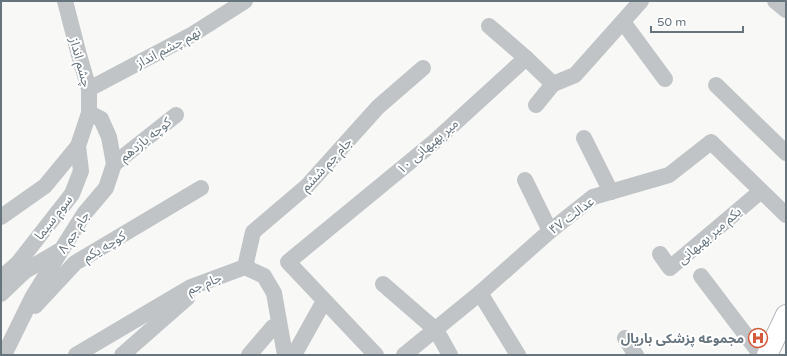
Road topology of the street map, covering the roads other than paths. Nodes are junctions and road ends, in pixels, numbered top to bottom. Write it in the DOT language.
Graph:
graph roads {
  1 [pos="65,1"];
  2 [pos="245,1"];
  3 [pos="641,1"];
  4 [pos="775,1"];
  5 [pos="786,10"];
  6 [pos="623,22"];
  7 [pos="489,26"];
  8 [pos="526,58"];
  9 [pos="423,68"];
  10 [pos="665,79"];
  11 [pos="553,84"];
  12 [pos="716,85"];
  13 [pos="89,89"];
  14 [pos="536,105"];
  15 [pos="89,113"];
  16 [pos="176,115"];
  17 [pos="584,138"];
  18 [pos="78,146"];
  19 [pos="786,153"];
  20 [pos="114,164"];
  21 [pos="526,180"];
  22 [pos="201,188"];
  23 [pos="761,191"];
  24 [pos="611,192"];
  25 [pos="786,215"];
  26 [pos="1,217"];
  27 [pos="550,231"];
  28 [pos="62,249"];
  29 [pos="660,254"];
  30 [pos="244,268"];
  31 [pos="701,276"];
  32 [pos="1,278"];
  33 [pos="205,282"];
  34 [pos="383,284"];
  35 [pos="480,293"];
  36 [pos="1,294"];
  37 [pos="324,301"];
  38 [pos="786,315"];
  39 [pos="20,322"];
  40 [pos="273,327"];
  41 [pos="436,330"];
  42 [pos="626,338"];
  43 [pos="4,355"];
  44 [pos="76,355"];
  45 [pos="122,355"];
  46 [pos="249,355"];
  47 [pos="285,355"];
  48 [pos="294,355"];
  49 [pos="376,355"];
  50 [pos="404,355"];
  51 [pos="450,355"];
  52 [pos="518,355"];
  53 [pos="636,355"];
  54 [pos="761,355"];
  55 [pos="767,355"];
  1 -- 13 [label="street, چشم انداز"];
  2 -- 13 [label="street, نهم چشم انداز"];
  3 -- 6 [label="street"];
  4 -- 5 [label="street"];
  6 -- 10 [label="street"];
  6 -- 11 [label="street"];
  7 -- 8 [label="street"];
  8 -- 11 [label="street"];
  8 -- 37 [label="street, ۱۰ میر بهبهانی"];
  9 -- 30 [label="street, جام جم ششم"];
  11 -- 14 [label="street"];
  12 -- 19 [label="street"];
  13 -- 15 [label="street, چشم انداز"];
  15 -- 18 [label="street, چشم انداز"];
  15 -- 20 [label="street, ۸ جام جم"];
  16 -- 20 [label="street, کوچه یازدهم"];
  17 -- 24 [label="street"];
  18 -- 26 [label="street"];
  18 -- 32 [label="street, سوم سیما"];
  20 -- 28 [label="street, ۸ جام جم"];
  21 -- 27 [label="street"];
  22 -- 39 [label="street, کوچه یکم"];
  23 -- 24 [label="street, عدالت ۴۷"];
  23 -- 25 [label="street, عدالت ۴۷"];
  23 -- 29 [label="street, یکم میر بهبهانی"];
  24 -- 27 [label="street, عدالت ۴۷"];
  27 -- 35 [label="street, عدالت ۴۷"];
  28 -- 36 [label="street"];
  28 -- 39 [label="street, ۸ جام جم"];
  30 -- 33 [label="street, جام جم"];
  30 -- 47 [label="street"];
  31 -- 54 [label="street"];
  33 -- 44 [label="street, جام جم"];
  33 -- 45 [label="street"];
  34 -- 41 [label="street"];
  35 -- 41 [label="street, عدالت ۴۷"];
  35 -- 52 [label="street"];
  37 -- 48 [label="street"];
  37 -- 49 [label="street"];
  38 -- 55 [label="main road"];
  39 -- 43 [label="street, ۸ جام جم"];
  40 -- 46 [label="street"];
  41 -- 50 [label="street, عدالت ۴۷"];
  41 -- 51 [label="street"];
  42 -- 53 [label="street"];
}
